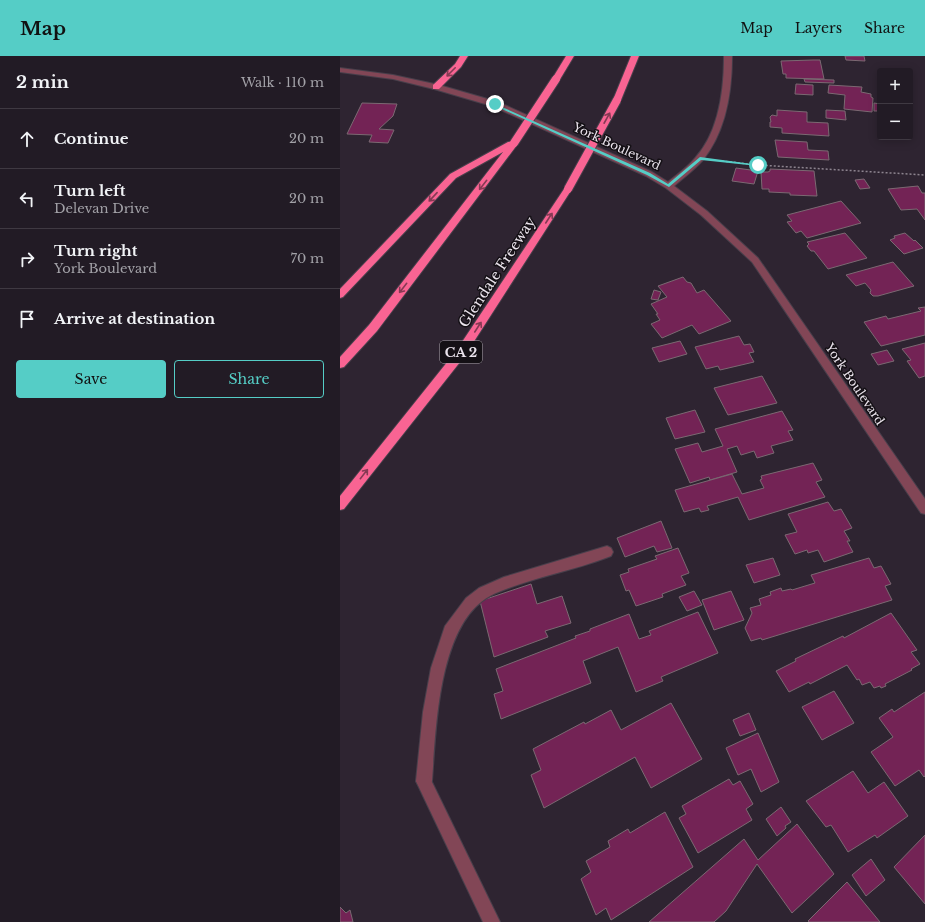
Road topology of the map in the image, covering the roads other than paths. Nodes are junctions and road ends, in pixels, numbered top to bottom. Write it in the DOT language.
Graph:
graph roads {
  1 [pos="464,56"];
  2 [pos="570,56"];
  3 [pos="635,56"];
  4 [pos="728,56"];
  5 [pos="340,70"];
  6 [pos="436,87"];
  7 [pos="503,153"];
  8 [pos="669,186"];
  9 [pos="340,295"];
  10 [pos="340,364"];
  11 [pos="340,505"];
  12 [pos="925,509"];
  13 [pos="607,552"];
  14 [pos="492,922"];
  1 -- 6 [label="highway, one-way"];
  2 -- 7 [label="highway, bridge"];
  11 -- 3 [label="highway, Glendale Freeway / CA 2, one-way, bridge"];
  4 -- 8 [label="street"];
  5 -- 6 [label="street, York Boulevard"];
  6 -- 8 [label="street, York Boulevard"];
  7 -- 9 [label="highway, one-way"];
  7 -- 10 [label="highway, one-way"];
  8 -- 12 [label="street, York Boulevard"];
  13 -- 14 [label="street"];
}
